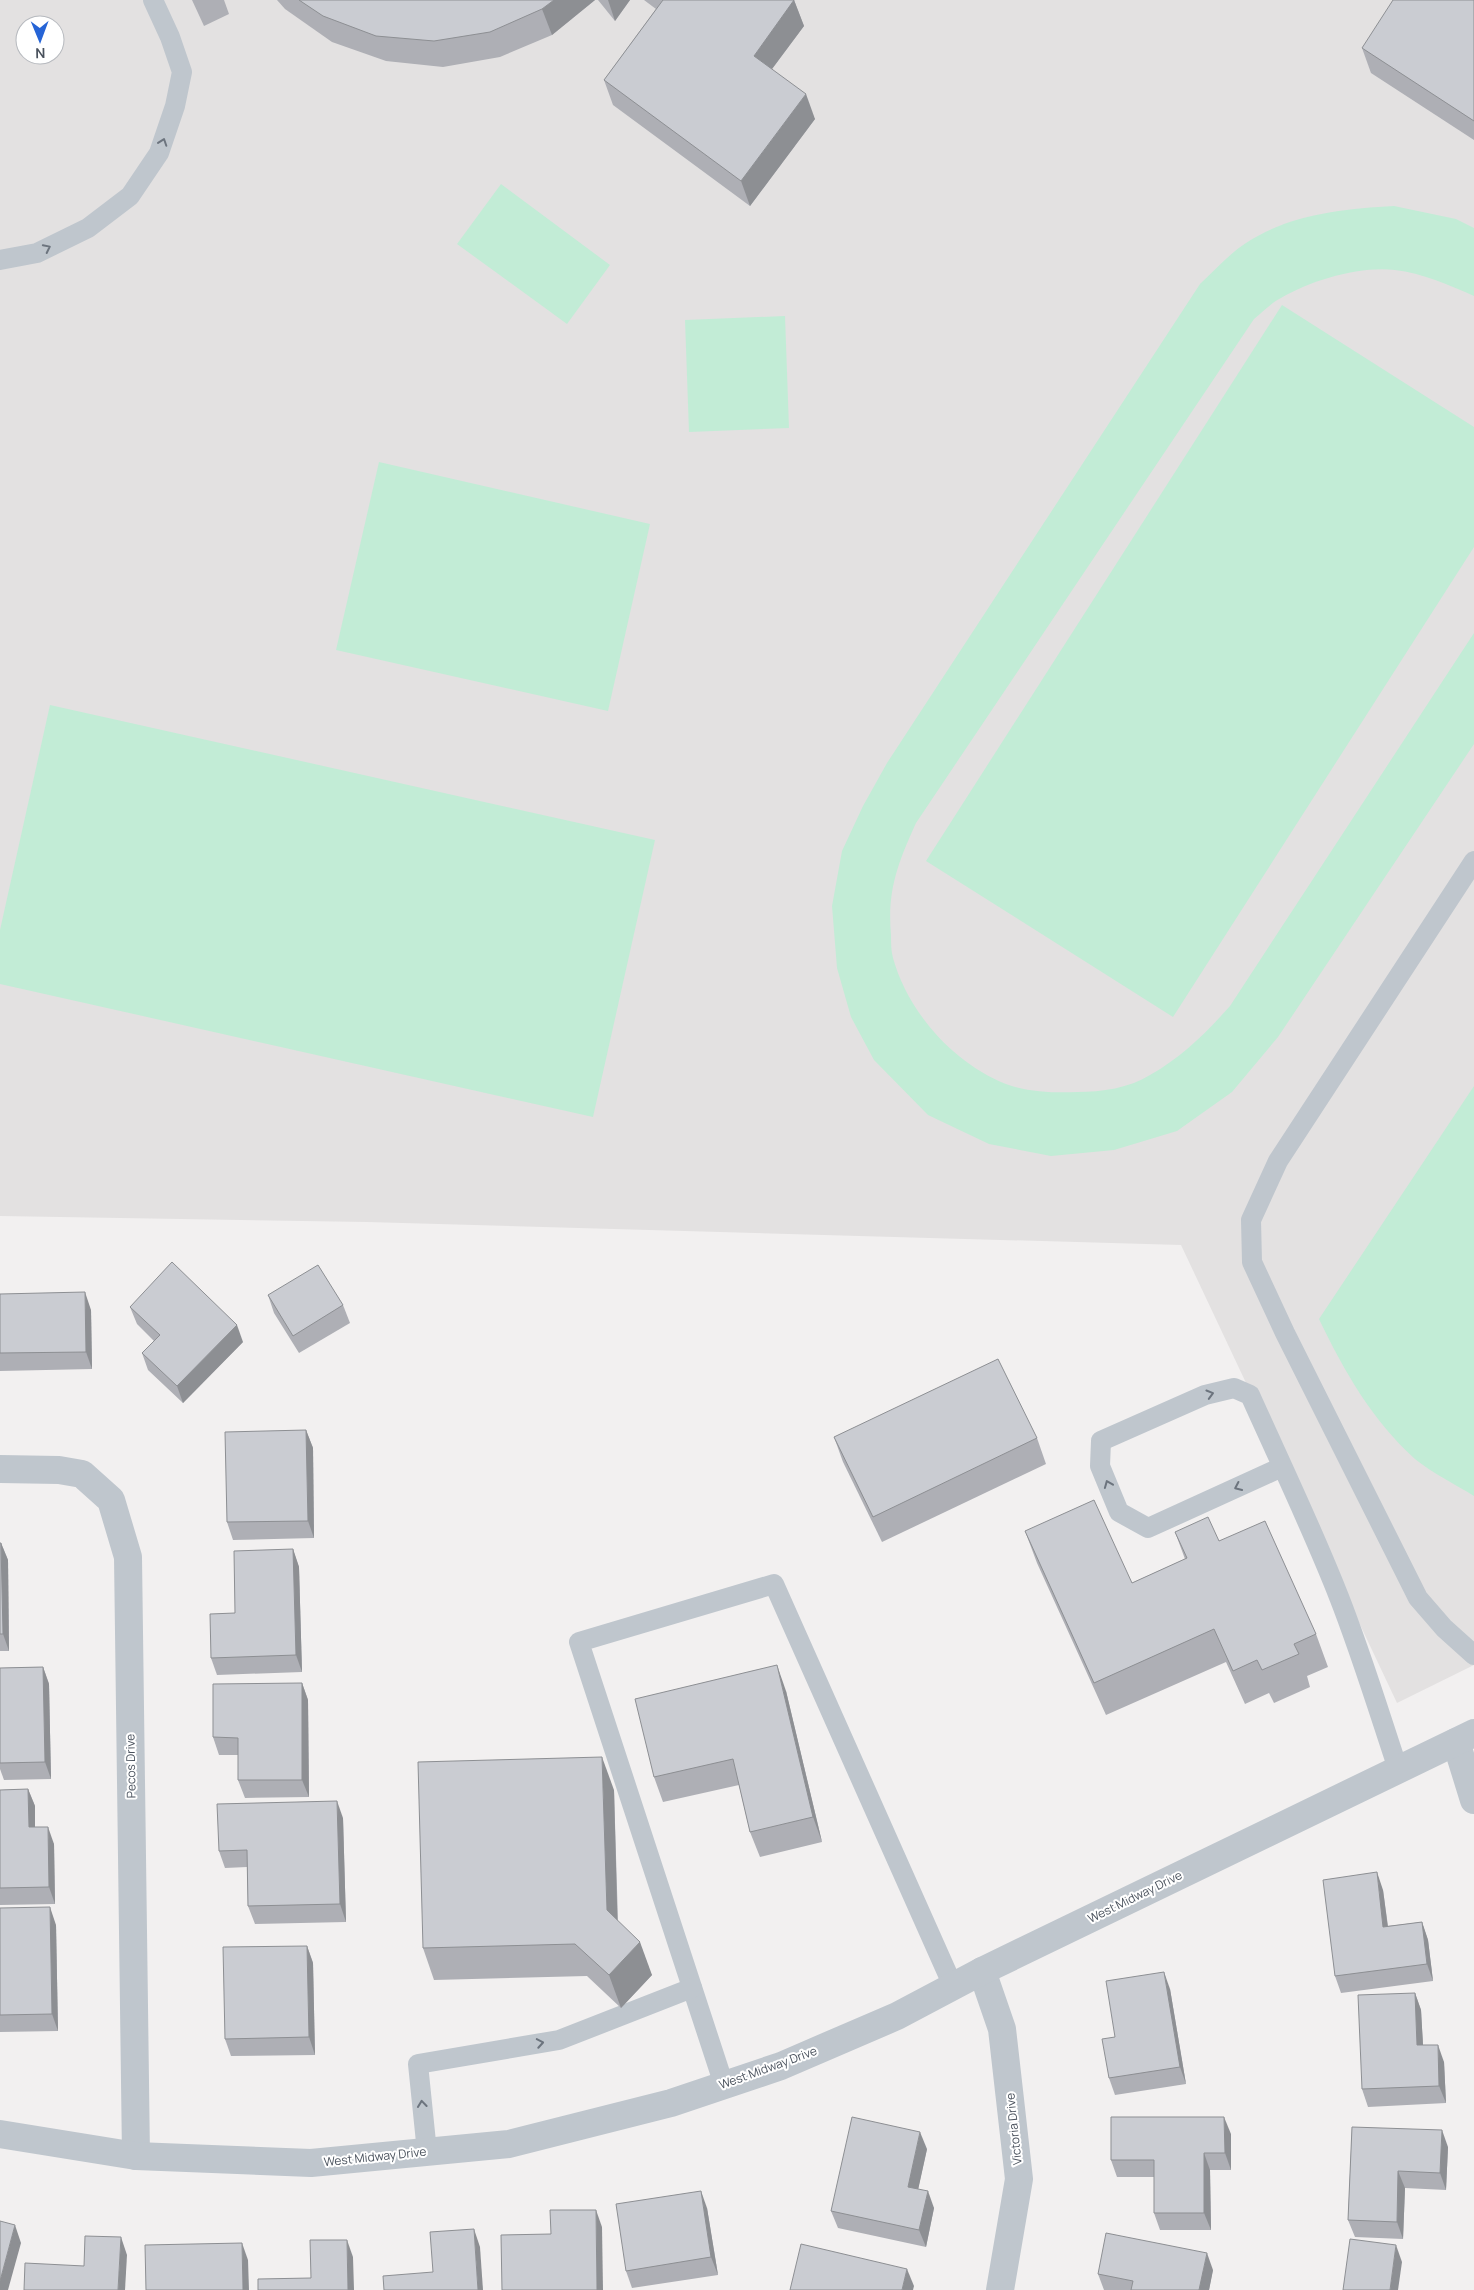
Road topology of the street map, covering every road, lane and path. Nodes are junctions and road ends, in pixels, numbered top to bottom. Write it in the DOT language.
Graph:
graph roads {
  1 [pos="153,0"];
  2 [pos="0,260"];
  3 [pos="1474,861"];
  4 [pos="1282,1466"];
  5 [pos="0,1469"];
  6 [pos="1474,1655"];
  7 [pos="1465,1737"];
  8 [pos="1398,1769"];
  9 [pos="1474,1800"];
  10 [pos="982,1971"];
  11 [pos="953,1986"];
  12 [pos="692,1988"];
  13 [pos="724,2085"];
  14 [pos="0,2134"];
  15 [pos="427,2152"];
  16 [pos="136,2156"];
  17 [pos="1000,2290"];
  2 -- 1 [label="lane, one-way"];
  3 -- 6 [label="lane"];
  4 -- 4 [label="lane, one-way"];
  4 -- 8 [label="lane"];
  5 -- 16 [label="street, Pecos Drive"];
  7 -- 8 [label="street, West Midway Drive"];
  7 -- 9 [label="street"];
  8 -- 10 [label="street, West Midway Drive"];
  10 -- 11 [label="street, West Midway Drive"];
  10 -- 17 [label="street, Victoria Drive"];
  11 -- 12 [label="lane"];
  11 -- 13 [label="street, West Midway Drive"];
  12 -- 13 [label="lane"];
  15 -- 12 [label="lane, one-way"];
  13 -- 15 [label="street, West Midway Drive"];
  14 -- 16 [label="street, West Midway Drive"];
  15 -- 16 [label="street, West Midway Drive"];
}
